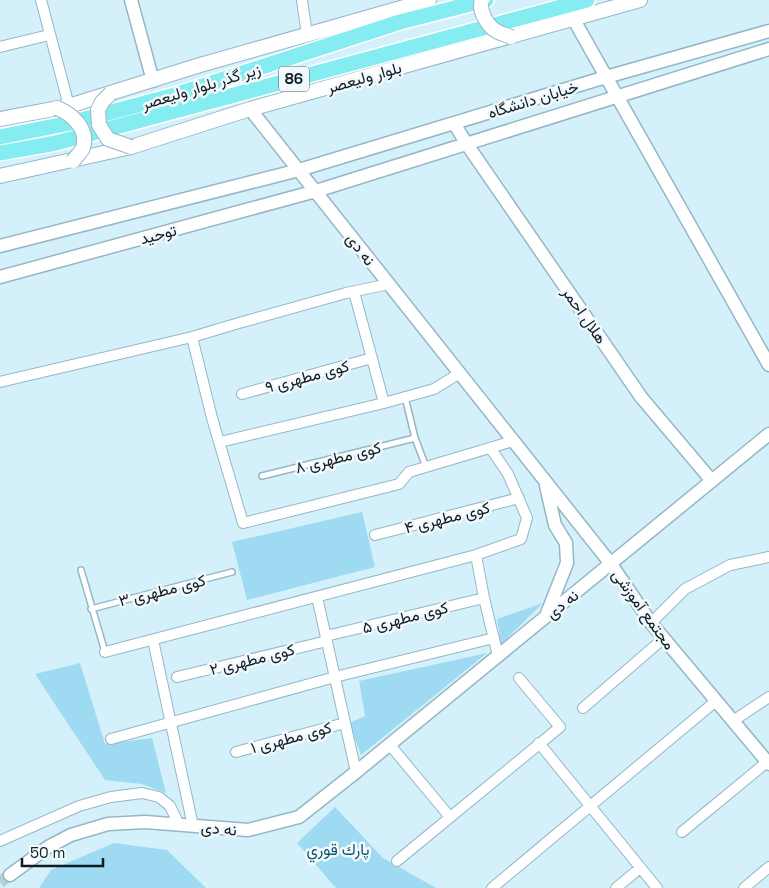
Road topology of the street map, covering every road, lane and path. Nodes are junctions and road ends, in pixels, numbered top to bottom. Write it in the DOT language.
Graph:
graph roads {
  1 [pos="41,0"];
  2 [pos="131,0"];
  3 [pos="302,0"];
  4 [pos="429,0"];
  5 [pos="484,0"];
  6 [pos="587,0"];
  7 [pos="640,0"];
  8 [pos="402,4"];
  9 [pos="574,20"];
  10 [pos="769,32"];
  11 [pos="49,35"];
  12 [pos="307,35"];
  13 [pos="511,37"];
  14 [pos="0,47"];
  15 [pos="769,49"];
  16 [pos="606,77"];
  17 [pos="153,81"];
  18 [pos="111,93"];
  19 [pos="618,97"];
  20 [pos="63,107"];
  21 [pos="250,109"];
  22 [pos="0,119"];
  23 [pos="454,123"];
  24 [pos="0,137"];
  25 [pos="466,144"];
  26 [pos="131,147"];
  27 [pos="0,153"];
  28 [pos="74,161"];
  29 [pos="299,170"];
  30 [pos="0,176"];
  31 [pos="316,192"];
  32 [pos="0,246"];
  33 [pos="0,277"];
  34 [pos="389,284"];
  35 [pos="354,292"];
  36 [pos="192,337"];
  37 [pos="372,358"];
  38 [pos="769,365"];
  39 [pos="460,373"];
  40 [pos="0,382"];
  41 [pos="242,394"];
  42 [pos="405,397"];
  43 [pos="384,403"];
  44 [pos="769,434"];
  45 [pos="415,438"];
  46 [pos="513,441"];
  47 [pos="220,442"];
  48 [pos="491,449"];
  49 [pos="426,467"];
  50 [pos="262,476"];
  51 [pos="545,481"];
  52 [pos="712,481"];
  53 [pos="519,498"];
  54 [pos="375,535"];
  55 [pos="476,554"];
  56 [pos="769,557"];
  57 [pos="611,564"];
  58 [pos="81,570"];
  59 [pos="232,572"];
  60 [pos="317,597"];
  61 [pos="484,598"];
  62 [pos="91,609"];
  63 [pos="545,618"];
  64 [pos="651,623"];
  65 [pos="494,638"];
  66 [pos="664,638"];
  67 [pos="326,639"];
  68 [pos="153,640"];
  69 [pos="104,652"];
  70 [pos="498,656"];
  71 [pos="177,677"];
  72 [pos="335,677"];
  73 [pos="519,678"];
  74 [pos="769,697"];
  75 [pos="716,701"];
  76 [pos="583,708"];
  77 [pos="733,721"];
  78 [pos="345,723"];
  79 [pos="170,724"];
  80 [pos="110,739"];
  81 [pos="539,743"];
  82 [pos="390,745"];
  83 [pos="236,752"];
  84 [pos="768,763"];
  85 [pos="356,772"];
  86 [pos="590,806"];
  87 [pos="450,817"];
  88 [pos="179,825"];
  89 [pos="193,826"];
  90 [pos="682,832"];
  91 [pos="0,841"];
  92 [pos="397,861"];
  93 [pos="769,867"];
  94 [pos="640,868"];
  95 [pos="10,875"];
  96 [pos="492,888"];
  97 [pos="616,888"];
  98 [pos="657,888"];
  99 [pos="744,888"];
  1 -- 11 [label="street"];
  2 -- 17 [label="street"];
  3 -- 12 [label="street"];
  4 -- 8 [label="main road"];
  5 -- 13 [label="main road, bridge"];
  5 -- 24 [label="main road, زیر گذر بلوار ولیعصر"];
  6 -- 27 [label="main road, بلوار ولیعصر / 86"];
  7 -- 9 [label="main road, بلوار ولیعصر"];
  8 -- 12 [label="main road"];
  9 -- 13 [label="main road, بلوار ولیعصر"];
  9 -- 16 [label="street"];
  10 -- 16 [label="street, خیابان دانشگاه"];
  11 -- 14 [label="street"];
  11 -- 20 [label="street"];
  12 -- 17 [label="main road"];
  13 -- 21 [label="main road, بلوار ولیعصر"];
  15 -- 19 [label="street, خیابان دانشگاه"];
  16 -- 19 [label="street"];
  16 -- 23 [label="street, خیابان دانشگاه"];
  17 -- 18 [label="main road"];
  18 -- 20 [label="main road"];
  18 -- 26 [label="main road, bridge"];
  19 -- 25 [label="street, خیابان دانشگاه"];
  19 -- 38 [label="street"];
  20 -- 22 [label="main road"];
  20 -- 28 [label="main road, bridge"];
  21 -- 26 [label="main road, بلوار ولیعصر"];
  21 -- 29 [label="street, نه دی"];
  23 -- 25 [label="street, هلال احمر"];
  23 -- 29 [label="street, خیابان دانشگاه"];
  25 -- 31 [label="street, خیابان دانشگاه"];
  25 -- 52 [label="street, هلال احمر"];
  26 -- 28 [label="main road, بلوار ولیعصر"];
  28 -- 30 [label="main road, بلوار ولیعصر"];
  29 -- 31 [label="street, نه دی"];
  29 -- 32 [label="street, توحید"];
  31 -- 33 [label="street, توحید"];
  31 -- 34 [label="street, نه دی"];
  34 -- 35 [label="street"];
  34 -- 39 [label="street, نه دی"];
  35 -- 36 [label="street"];
  35 -- 37 [label="street"];
  36 -- 40 [label="street"];
  36 -- 47 [label="street"];
  37 -- 41 [label="street, کوی مطهری ۹"];
  37 -- 43 [label="street"];
  39 -- 42 [label="street"];
  39 -- 46 [label="street, نه دی"];
  42 -- 43 [label="street"];
  42 -- 45 [label="lane"];
  43 -- 47 [label="street"];
  44 -- 52 [label="street, مجتمع آموزشی"];
  45 -- 49 [label="lane"];
  45 -- 50 [label="lane, کوی مطهری ۸"];
  46 -- 48 [label="street"];
  46 -- 51 [label="street, نه دی"];
  47 -- 49 [label="street"];
  48 -- 49 [label="street"];
  48 -- 53 [label="street"];
  51 -- 57 [label="street, نه دی"];
  51 -- 63 [label="street"];
  52 -- 57 [label="street, مجتمع آموزشی"];
  53 -- 54 [label="street, کوی مطهری ۴"];
  53 -- 55 [label="street"];
  55 -- 60 [label="street"];
  55 -- 61 [label="street"];
  56 -- 64 [label="street"];
  57 -- 63 [label="street, نه دی"];
  57 -- 64 [label="street, مجتمع آموزشی"];
  58 -- 62 [label="lane"];
  59 -- 62 [label="lane, کوی مطهری ۳"];
  60 -- 67 [label="street"];
  60 -- 68 [label="street"];
  61 -- 65 [label="street"];
  61 -- 67 [label="street, کوی مطهری ۵"];
  62 -- 69 [label="lane"];
  63 -- 70 [label="street, نه دی"];
  64 -- 66 [label="street, مجتمع آموزشی"];
  65 -- 70 [label="street"];
  65 -- 72 [label="street"];
  66 -- 75 [label="street, مجتمع آموزشی"];
  66 -- 76 [label="street"];
  67 -- 71 [label="street, کوی مطهری ۲"];
  67 -- 72 [label="street"];
  68 -- 69 [label="street"];
  68 -- 79 [label="street"];
  70 -- 82 [label="street, نه دی"];
  72 -- 78 [label="street"];
  72 -- 79 [label="street"];
  73 -- 81 [label="street"];
  74 -- 77 [label="street"];
  75 -- 77 [label="street, مجتمع آموزشی"];
  75 -- 86 [label="street"];
  77 -- 84 [label="street, مجتمع آموزشی"];
  78 -- 83 [label="street, کوی مطهری ۱"];
  78 -- 85 [label="street"];
  79 -- 80 [label="street"];
  79 -- 89 [label="street"];
  81 -- 86 [label="street"];
  81 -- 87 [label="street"];
  82 -- 85 [label="street, نه دی"];
  82 -- 87 [label="street"];
  84 -- 90 [label="street"];
  85 -- 89 [label="street, نه دی"];
  86 -- 94 [label="street"];
  86 -- 96 [label="street"];
  87 -- 92 [label="street"];
  88 -- 89 [label="street, نه دی"];
  88 -- 91 [label="street"];
  88 -- 95 [label="street, نه دی"];
  93 -- 99 [label="street"];
  94 -- 97 [label="street"];
  94 -- 98 [label="street"];
}
